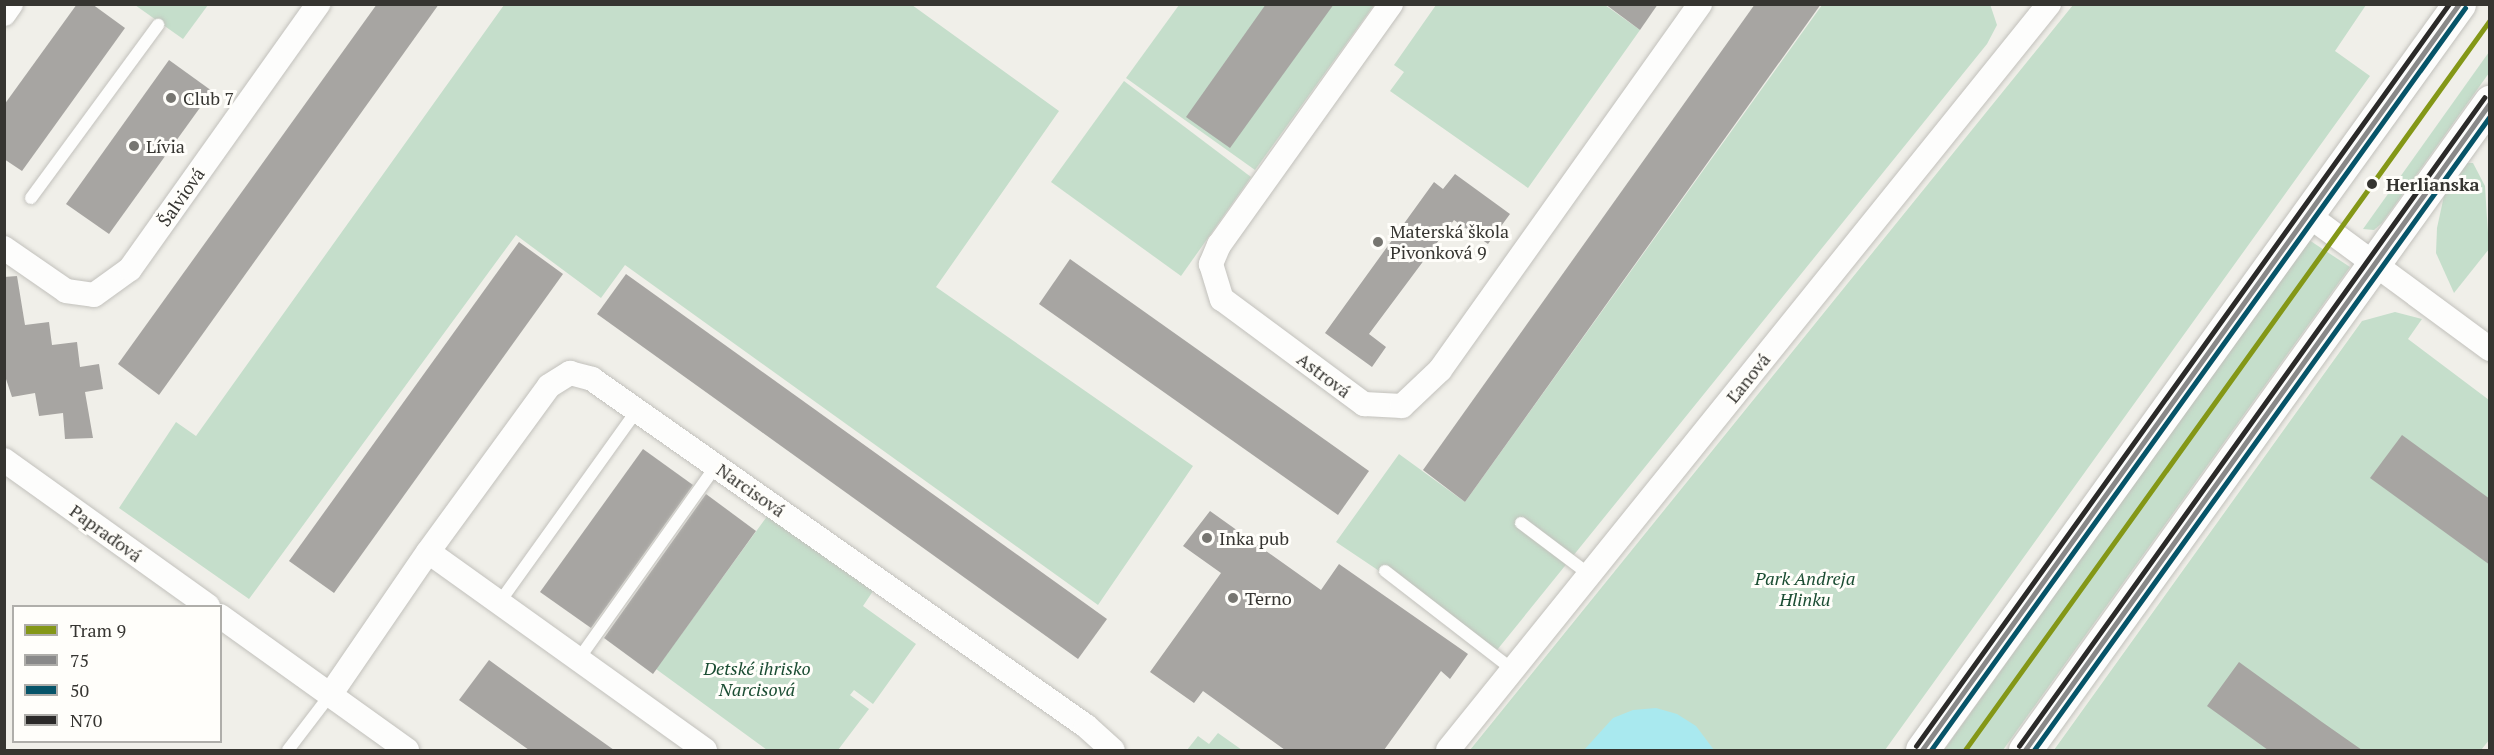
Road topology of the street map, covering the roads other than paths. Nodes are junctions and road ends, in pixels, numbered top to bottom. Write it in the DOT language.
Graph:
graph roads {
  1 [pos="11,4"];
  2 [pos="318,4"];
  3 [pos="1391,4"];
  4 [pos="1700,4"];
  5 [pos="2459,4"];
  6 [pos="2041,7"];
  7 [pos="4,14"];
  8 [pos="158,25"];
  9 [pos="2490,102"];
  10 [pos="31,198"];
  11 [pos="2308,215"];
  12 [pos="4,248"];
  13 [pos="2373,264"];
  14 [pos="2490,349"];
  15 [pos="637,410"];
  16 [pos="4,460"];
  17 [pos="716,466"];
  18 [pos="1521,523"];
  19 [pos="428,552"];
  20 [pos="1385,571"];
  21 [pos="1590,575"];
  22 [pos="499,603"];
  23 [pos="207,605"];
  24 [pos="222,617"];
  25 [pos="578,660"];
  26 [pos="1513,670"];
  27 [pos="330,694"];
  28 [pos="288,750"];
  29 [pos="407,750"];
  30 [pos="705,750"];
  31 [pos="1113,750"];
  32 [pos="1448,750"];
  33 [pos="1922,750"];
  34 [pos="2025,750"];
  1 -- 7 [label="street"];
  2 -- 12 [label="street, Šalviová"];
  3 -- 4 [label="street, Astrová"];
  5 -- 11 [label="street"];
  6 -- 21 [label="street, Ľanová"];
  8 -- 10 [label="lane"];
  9 -- 13 [label="street"];
  11 -- 13 [label="street"];
  11 -- 33 [label="street"];
  13 -- 14 [label="street"];
  13 -- 34 [label="street"];
  15 -- 17 [label="street, Narcisová"];
  15 -- 19 [label="street, Narcisová"];
  15 -- 22 [label="lane"];
  16 -- 23 [label="street, Papraďová"];
  17 -- 25 [label="lane"];
  17 -- 31 [label="street, Narcisová"];
  18 -- 21 [label="lane"];
  19 -- 22 [label="street"];
  19 -- 27 [label="street, Narcisová"];
  20 -- 26 [label="lane"];
  21 -- 26 [label="street, Ľanová"];
  22 -- 25 [label="street"];
  24 -- 27 [label="street"];
  25 -- 30 [label="street"];
  26 -- 32 [label="street, Ľanová"];
  27 -- 28 [label="lane"];
  27 -- 29 [label="street"];
}
